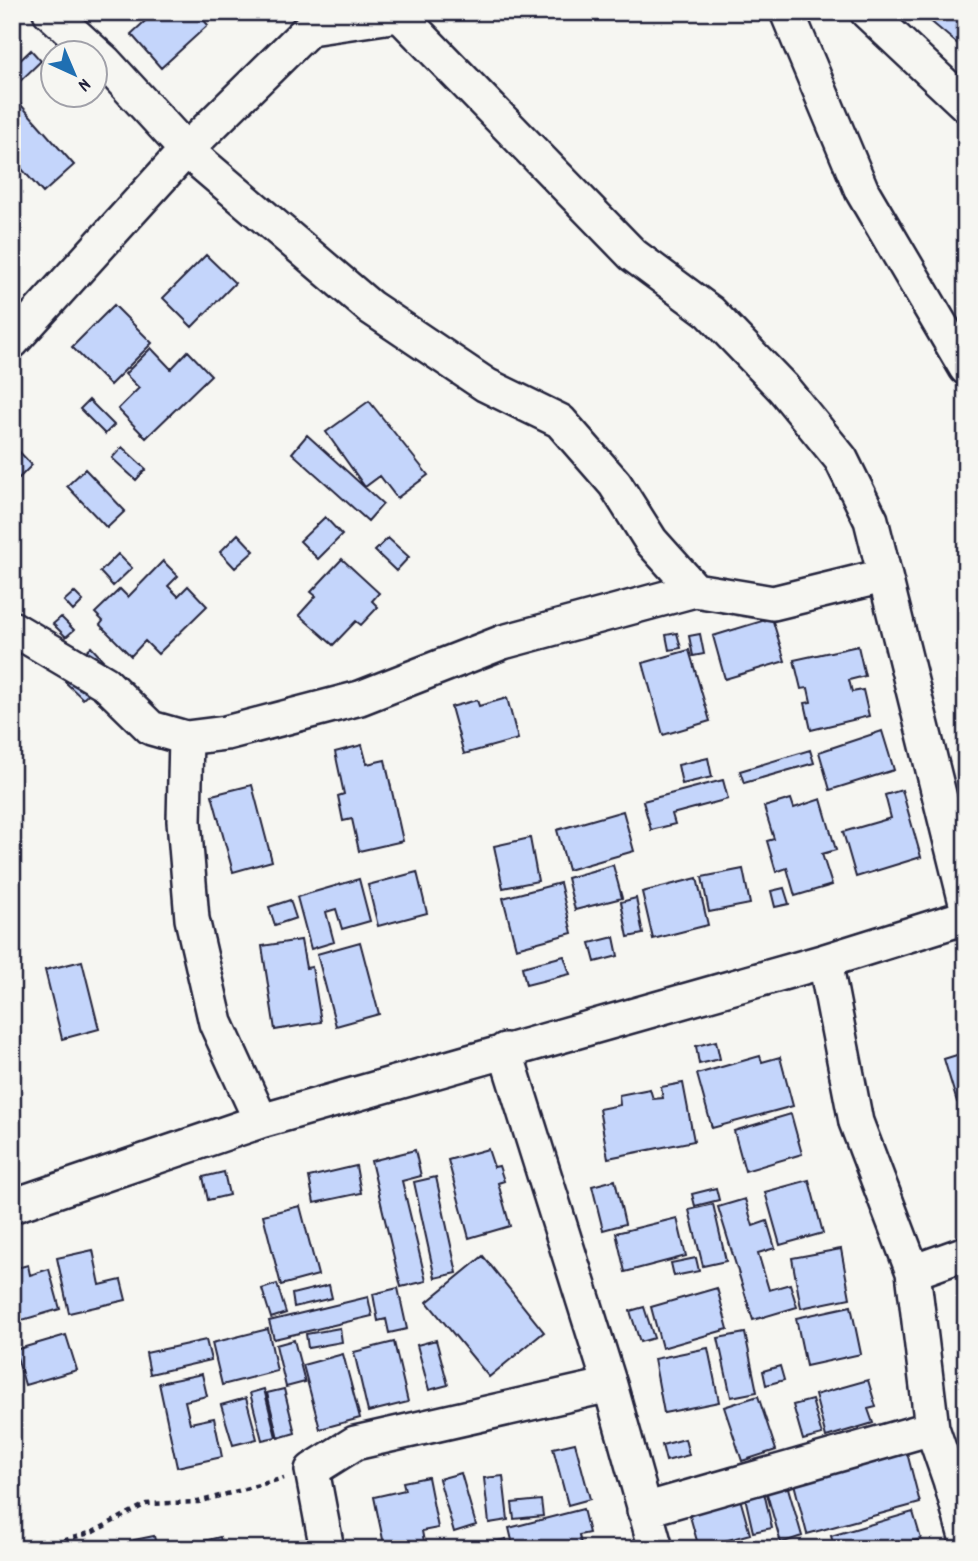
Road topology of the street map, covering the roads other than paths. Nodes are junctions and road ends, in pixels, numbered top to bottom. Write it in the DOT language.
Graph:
graph roads {
  1 [pos="50,12"];
  2 [pos="787,12"];
  3 [pos="867,12"];
  4 [pos="398,14"];
  5 [pos="314,20"];
  6 [pos="966,105"];
  7 [pos="186,150"];
  8 [pos="12,342"];
  9 [pos="966,368"];
  10 [pos="883,576"];
  11 [pos="695,590"];
  12 [pos="12,628"];
  13 [pos="186,738"];
  14 [pos="966,903"];
  15 [pos="966,917"];
  16 [pos="825,961"];
  17 [pos="505,1050"];
  18 [pos="261,1121"];
  19 [pos="12,1206"];
  20 [pos="966,1253"];
  21 [pos="913,1272"];
  22 [pos="610,1385"];
  23 [pos="932,1428"];
  24 [pos="958,1484"];
  25 [pos="643,1510"];
  26 [pos="966,1537"];
  27 [pos="327,1549"];
  28 [pos="656,1549"];
  1 -- 7 [label="street"];
  2 -- 9 [label="street"];
  3 -- 6 [label="street"];
  4 -- 5 [label="street"];
  4 -- 10 [label="street"];
  5 -- 7 [label="street"];
  7 -- 8 [label="street"];
  7 -- 11 [label="street"];
  10 -- 11 [label="street"];
  10 -- 14 [label="street"];
  11 -- 13 [label="street"];
  12 -- 13 [label="street"];
  13 -- 18 [label="street"];
  15 -- 16 [label="street"];
  16 -- 17 [label="street"];
  16 -- 21 [label="street"];
  17 -- 18 [label="street"];
  17 -- 22 [label="street"];
  18 -- 19 [label="street"];
  20 -- 21 [label="street"];
  21 -- 23 [label="street"];
  22 -- 25 [label="street"];
  22 -- 27 [label="street"];
  23 -- 24 [label="street"];
  23 -- 25 [label="street"];
  24 -- 26 [label="street"];
  25 -- 28 [label="street"];
}
